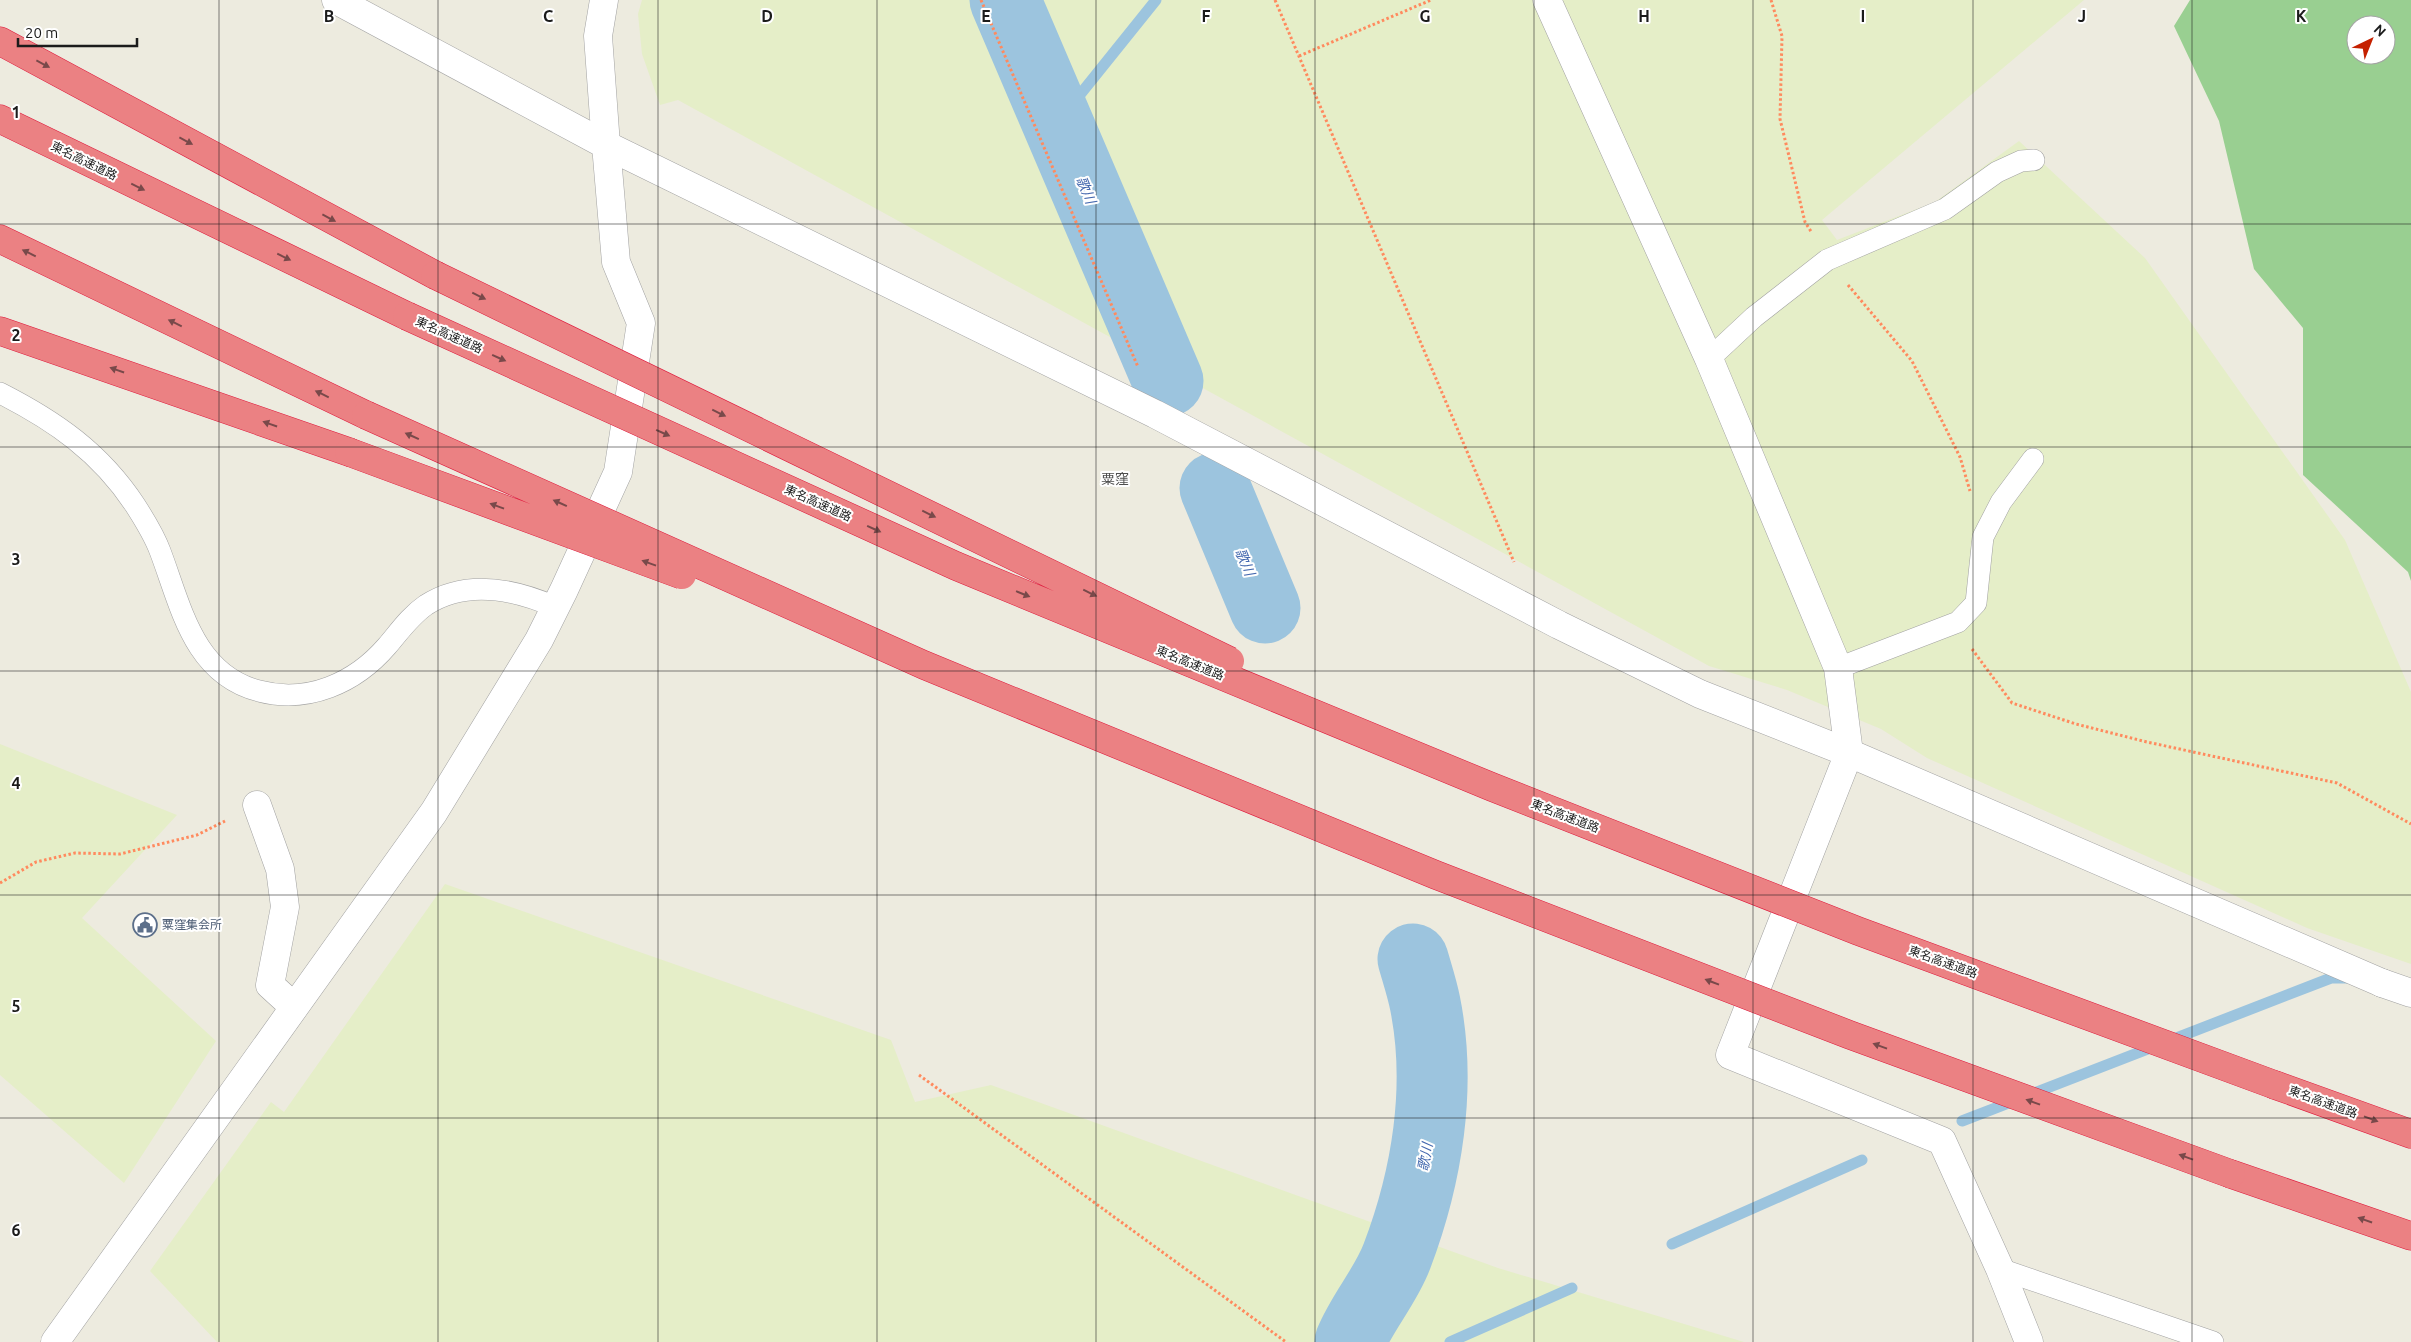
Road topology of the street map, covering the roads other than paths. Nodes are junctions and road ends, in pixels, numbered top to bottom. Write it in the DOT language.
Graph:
graph roads {
  1 [pos="336,0"];
  2 [pos="604,0"];
  3 [pos="1548,0"];
  4 [pos="0,41"];
  5 [pos="0,119"];
  6 [pos="606,145"];
  7 [pos="2034,160"];
  8 [pos="0,238"];
  9 [pos="0,331"];
  10 [pos="1709,359"];
  11 [pos="0,393"];
  12 [pos="2033,459"];
  13 [pos="555,608"];
  14 [pos="924,665"];
  15 [pos="1838,668"];
  16 [pos="1849,753"];
  17 [pos="1492,787"];
  18 [pos="257,805"];
  19 [pos="2411,993"];
  20 [pos="294,1007"];
  21 [pos="2411,1134"];
  22 [pos="2411,1236"];
  23 [pos="2000,1270"];
  24 [pos="55,1342"];
  25 [pos="2029,1342"];
  26 [pos="2213,1342"];
  1 -- 6 [label="street"];
  2 -- 6 [label="street"];
  3 -- 10 [label="street"];
  4 -- 17 [label="highway, one-way, bridge"];
  5 -- 17 [label="highway, 東名高速道路, one-way, bridge"];
  6 -- 13 [label="street"];
  6 -- 16 [label="street"];
  7 -- 10 [label="lane"];
  14 -- 8 [label="highway, one-way, bridge"];
  14 -- 9 [label="highway, one-way, bridge"];
  10 -- 15 [label="street"];
  11 -- 13 [label="lane"];
  12 -- 15 [label="lane"];
  13 -- 20 [label="street"];
  22 -- 14 [label="highway, one-way, bridge"];
  15 -- 16 [label="street"];
  16 -- 19 [label="street"];
  16 -- 23 [label="street"];
  17 -- 21 [label="highway, 東名高速道路, one-way, bridge"];
  18 -- 20 [label="street"];
  20 -- 24 [label="street"];
  23 -- 25 [label="street"];
  23 -- 26 [label="lane"];
}
